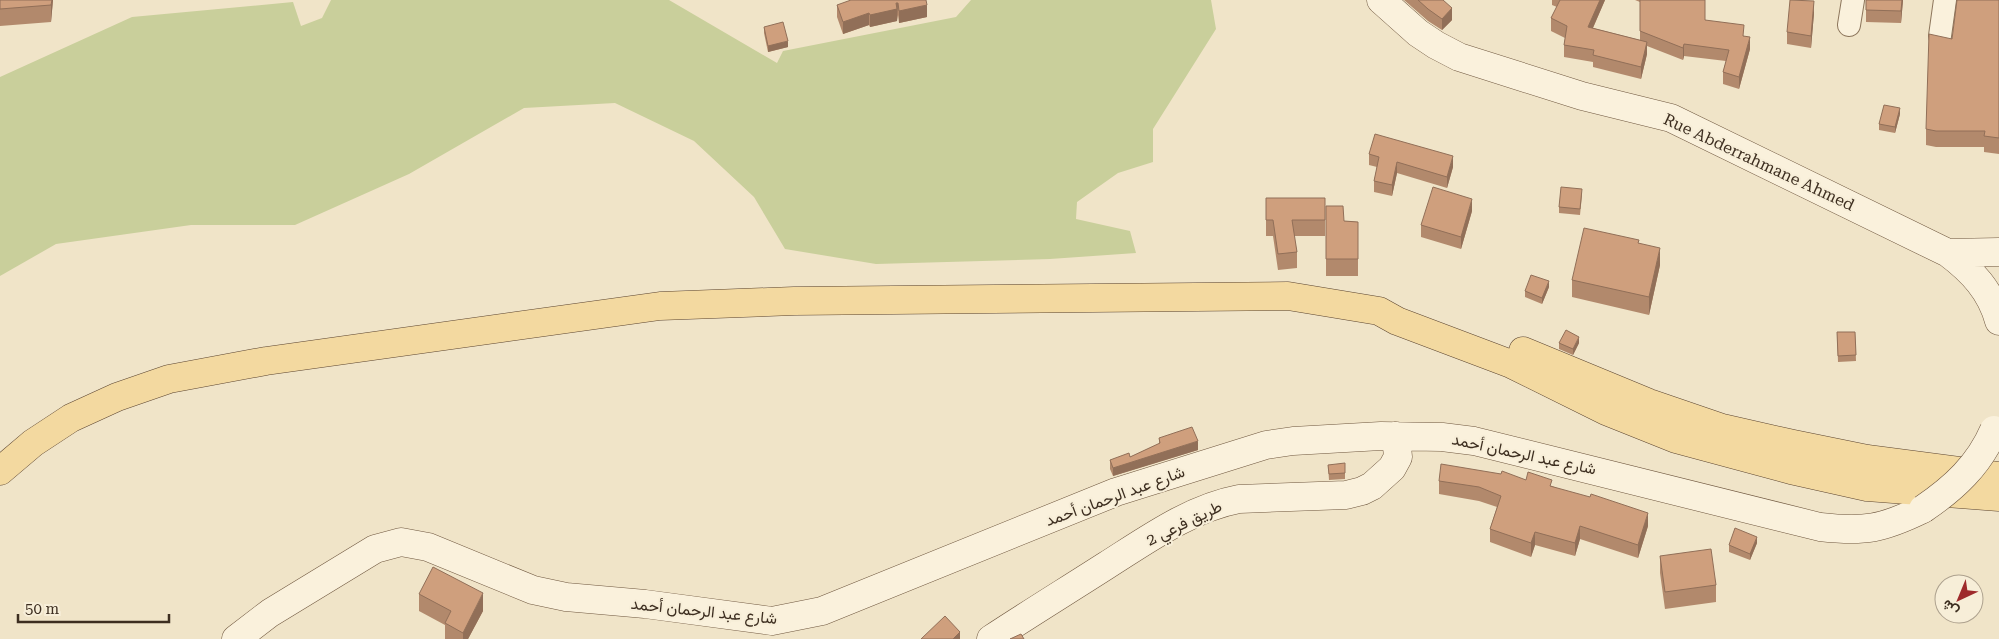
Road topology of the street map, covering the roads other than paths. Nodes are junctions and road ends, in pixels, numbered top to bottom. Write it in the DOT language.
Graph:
graph roads {
  1 [pos="1381,0"];
  2 [pos="1853,0"];
  3 [pos="1945,0"];
  4 [pos="1849,24"];
  5 [pos="1940,36"];
  6 [pos="1999,252"];
  7 [pos="1948,253"];
  8 [pos="1989,281"];
  9 [pos="1380,311"];
  10 [pos="1999,321"];
  11 [pos="1996,422"];
  12 [pos="1396,436"];
  13 [pos="0,471"];
  14 [pos="1999,476"];
  15 [pos="1999,497"];
  16 [pos="236,639"];
  17 [pos="991,639"];
  1 -- 7 [label="main road, Rue Abderrahmane Ahmed"];
  2 -- 4 [label="street"];
  3 -- 5 [label="street"];
  6 -- 7 [label="main road"];
  7 -- 8 [label="main road, Rue Abderrahmane Ahmed"];
  8 -- 10 [label="main road, Rue Abderrahmane Ahmed"];
  9 -- 13 [label="main road"];
  9 -- 14 [label="main road"];
  9 -- 15 [label="main road"];
  11 -- 12 [label="main road, شارع عبد الرحمان أحمد, bridge"];
  12 -- 16 [label="main road, شارع عبد الرحمان أحمد"];
  12 -- 17 [label="main road, طريق فرعي 2"];
}
